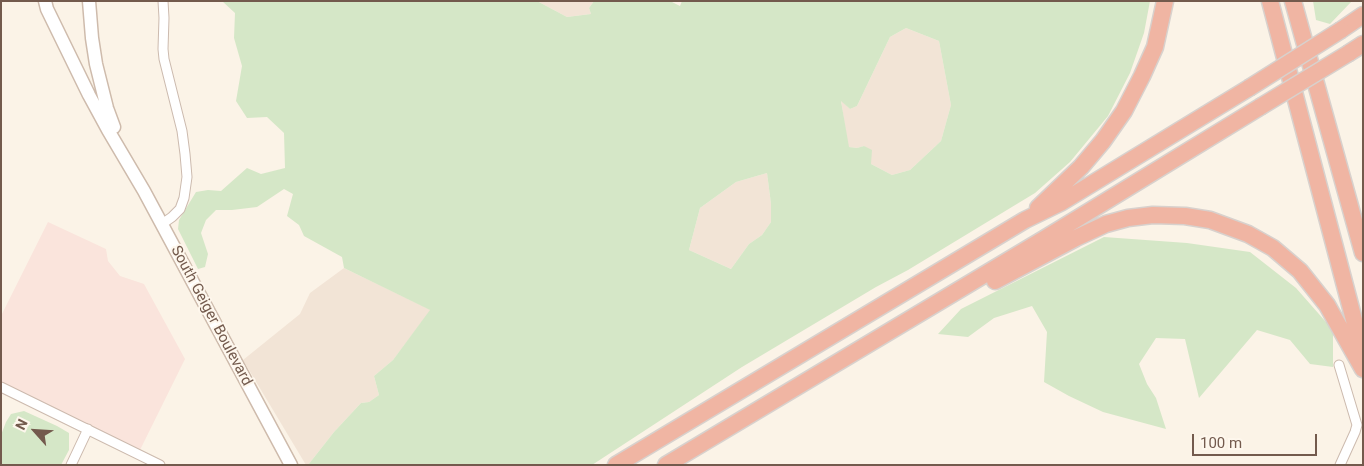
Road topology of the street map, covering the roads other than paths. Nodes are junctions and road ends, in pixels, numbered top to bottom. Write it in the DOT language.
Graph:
graph roads {
  1 [pos="45,1"];
  2 [pos="89,1"];
  3 [pos="163,1"];
  4 [pos="1165,1"];
  5 [pos="1270,1"];
  6 [pos="1292,1"];
  7 [pos="1363,15"];
  8 [pos="1356,49"];
  9 [pos="130,167"];
  10 [pos="1025,220"];
  11 [pos="162,224"];
  12 [pos="1363,253"];
  13 [pos="948,296"];
  14 [pos="1363,354"];
  15 [pos="1339,365"];
  16 [pos="1363,369"];
  17 [pos="1,387"];
  18 [pos="88,429"];
  19 [pos="71,465"];
  20 [pos="160,465"];
  21 [pos="291,465"];
  22 [pos="616,465"];
  23 [pos="666,465"];
  24 [pos="1340,465"];
  1 -- 9 [label="main road"];
  2 -- 9 [label="main road"];
  3 -- 11 [label="street"];
  4 -- 10 [label="highway"];
  5 -- 14 [label="highway"];
  6 -- 12 [label="highway"];
  7 -- 10 [label="highway, bridge"];
  8 -- 13 [label="highway, bridge"];
  9 -- 11 [label="main road, South Geiger Boulevard"];
  10 -- 22 [label="highway"];
  11 -- 21 [label="main road, South Geiger Boulevard"];
  13 -- 16 [label="highway"];
  13 -- 23 [label="highway"];
  15 -- 24 [label="street"];
  17 -- 18 [label="street"];
  18 -- 19 [label="street"];
  18 -- 20 [label="street"];
}
